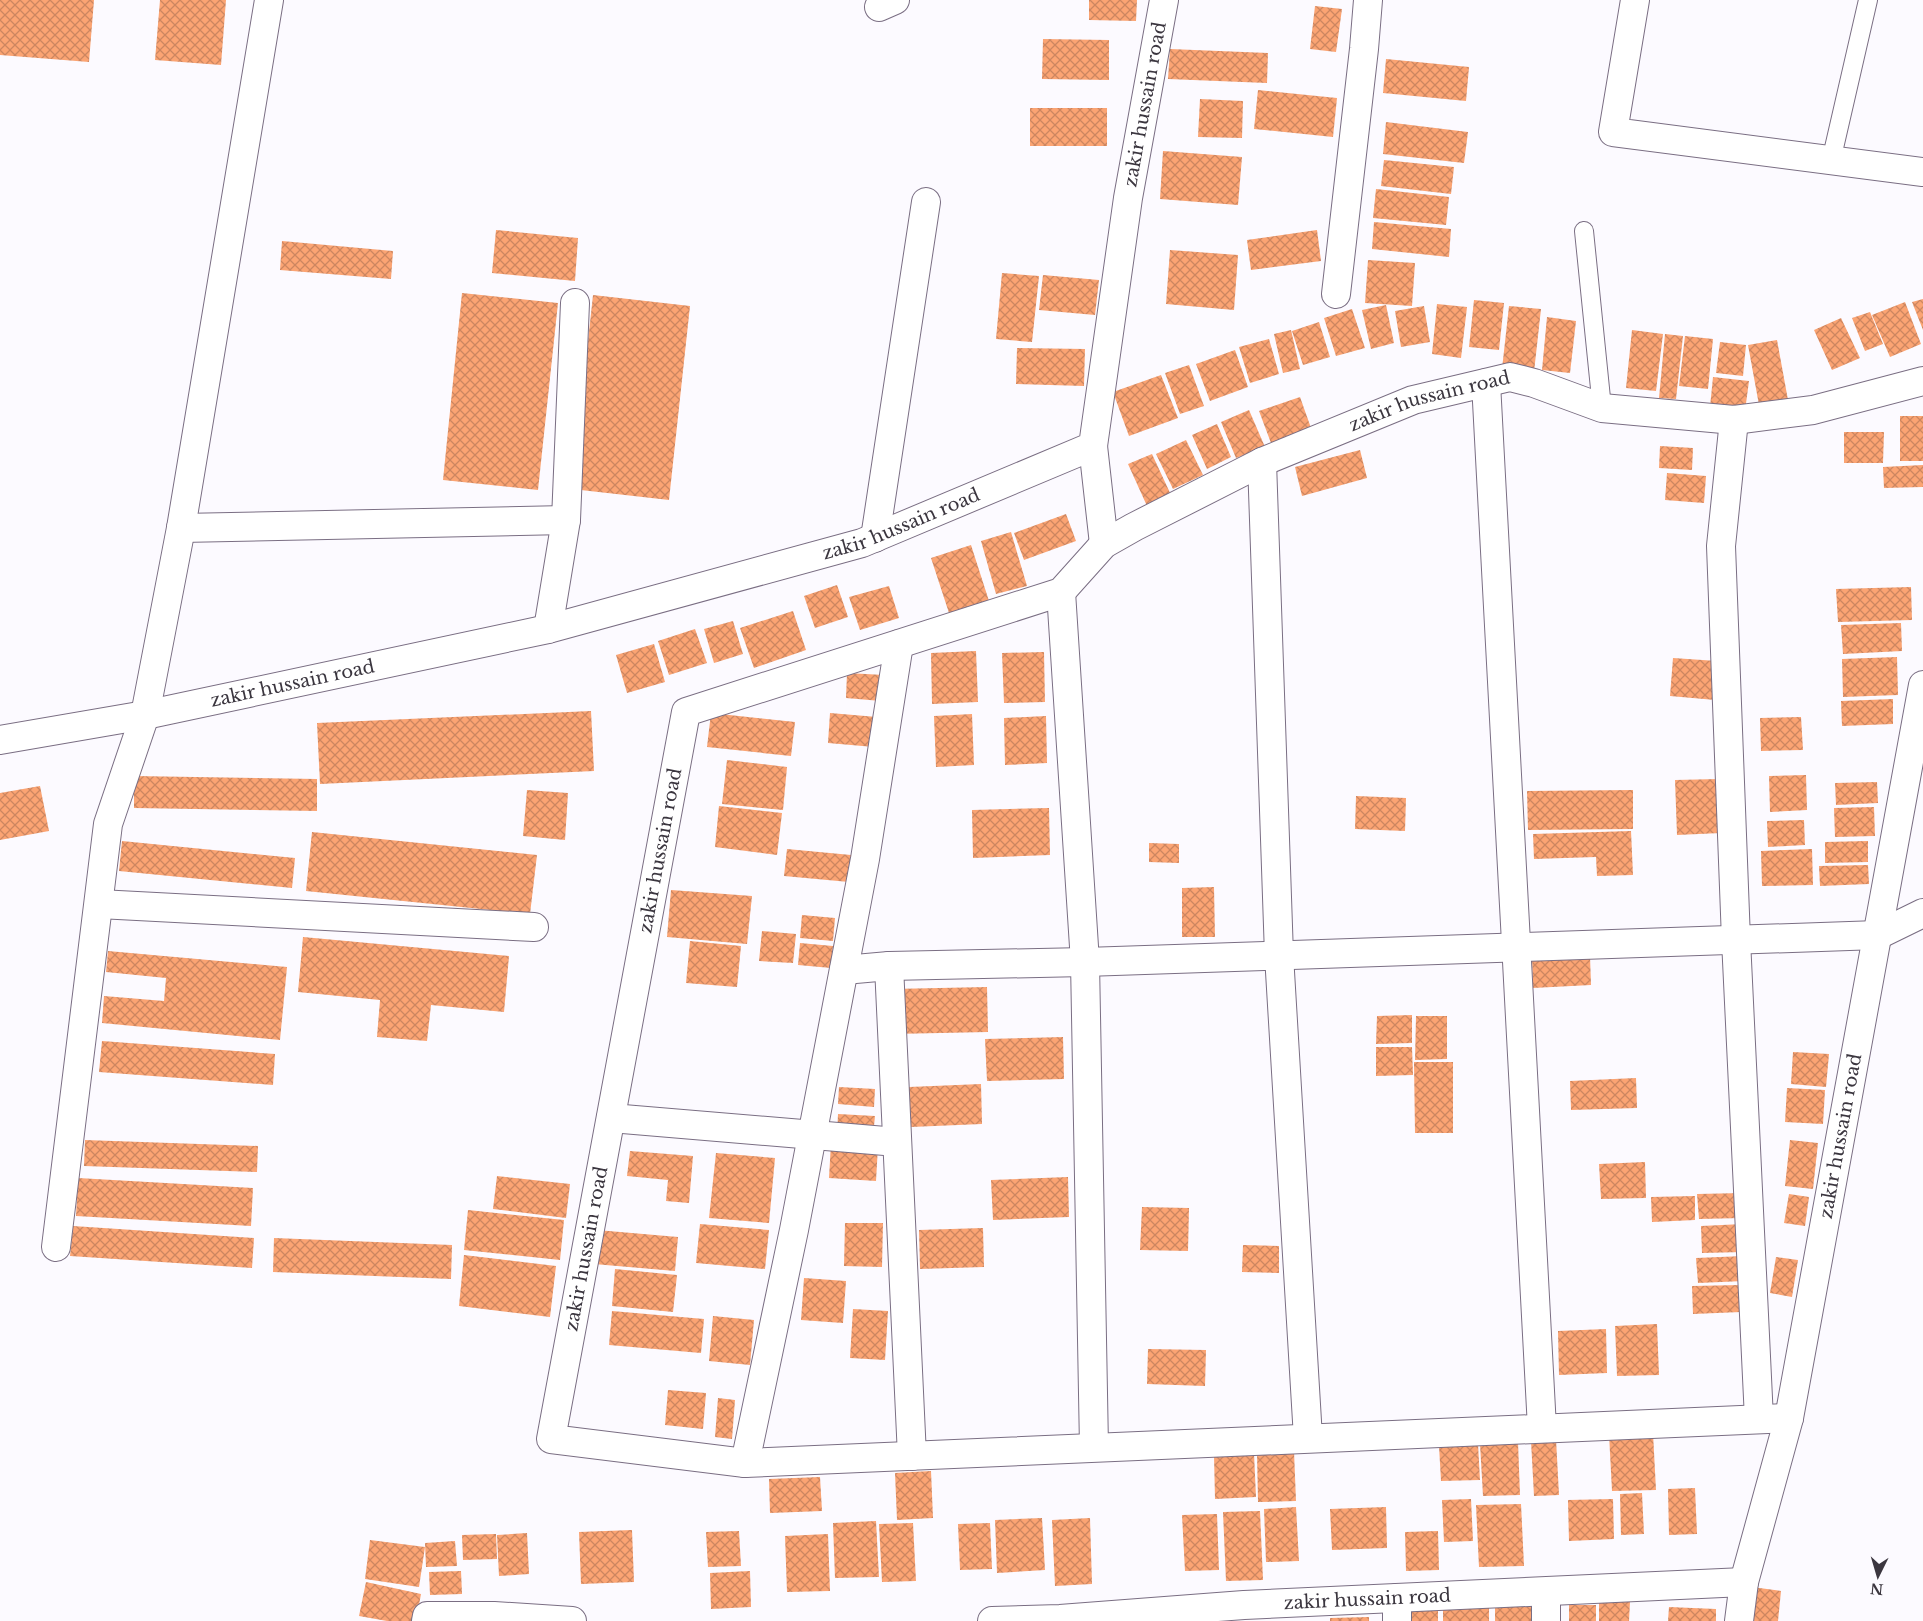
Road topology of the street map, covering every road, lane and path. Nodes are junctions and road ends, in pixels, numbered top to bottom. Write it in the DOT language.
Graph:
graph roads {
  1 [pos="269,0"];
  2 [pos="1164,0"];
  3 [pos="1368,0"];
  4 [pos="1635,0"];
  5 [pos="1868,0"];
  6 [pos="1831,161"];
  7 [pos="1923,172"];
  8 [pos="926,202"];
  9 [pos="1584,231"];
  10 [pos="1336,294"];
  11 [pos="575,303"];
  12 [pos="1923,382"];
  13 [pos="1486,383"];
  14 [pos="1602,408"];
  15 [pos="1734,420"];
  16 [pos="1093,446"];
  17 [pos="1262,462"];
  18 [pos="566,520"];
  19 [pos="182,528"];
  20 [pos="875,538"];
  21 [pos="1104,544"];
  22 [pos="1061,592"];
  23 [pos="548,629"];
  24 [pos="899,644"];
  25 [pos="1923,686"];
  26 [pos="145,715"];
  27 [pos="0,740"];
  28 [pos="98,904"];
  29 [pos="1923,913"];
  30 [pos="534,927"];
  31 [pos="1878,935"];
  32 [pos="1736,940"];
  33 [pos="1517,947"];
  34 [pos="1278,955"];
  35 [pos="1085,962"];
  36 [pos="889,966"];
  37 [pos="844,970"];
  38 [pos="611,1118"];
  39 [pos="812,1135"];
  40 [pos="897,1142"];
  41 [pos="56,1247"];
  42 [pos="1789,1418"];
  43 [pos="1759,1419"];
  44 [pos="1542,1428"];
  45 [pos="1308,1438"];
  46 [pos="1094,1448"];
  47 [pos="912,1456"];
  48 [pos="745,1463"];
  49 [pos="1744,1582"];
  50 [pos="1546,1592"];
  51 [pos="1397,1610"];
  52 [pos="1244,1613"];
  53 [pos="494,1618"];
  54 [pos="1060,1620"];
  55 [pos="426,1621"];
  56 [pos="572,1621"];
  57 [pos="992,1621"];
  58 [pos="1546,1621"];
  59 [pos="1739,1621"];
  1 -- 19 [label="street"];
  2 -- 16 [label="street, zakir hussain road"];
  3 -- 10 [label="street"];
  4 -- 6 [label="street"];
  5 -- 6 [label="lane"];
  6 -- 7 [label="street"];
  8 -- 20 [label="street"];
  9 -- 14 [label="lane"];
  11 -- 18 [label="street"];
  12 -- 15 [label="street, zakir hussain road"];
  13 -- 14 [label="street, zakir hussain road"];
  13 -- 17 [label="street, zakir hussain road"];
  13 -- 33 [label="street"];
  14 -- 15 [label="street, zakir hussain road"];
  15 -- 32 [label="street"];
  16 -- 20 [label="street, zakir hussain road"];
  16 -- 21 [label="street, zakir hussain road"];
  17 -- 21 [label="street, zakir hussain road"];
  17 -- 34 [label="street"];
  18 -- 19 [label="street"];
  18 -- 23 [label="street"];
  19 -- 26 [label="street"];
  20 -- 23 [label="street, zakir hussain road"];
  21 -- 22 [label="street, zakir hussain road"];
  22 -- 24 [label="street, zakir hussain road"];
  22 -- 35 [label="street"];
  23 -- 26 [label="street, zakir hussain road"];
  24 -- 37 [label="street"];
  24 -- 38 [label="street, zakir hussain road"];
  25 -- 31 [label="street, zakir hussain road"];
  26 -- 27 [label="street, zakir hussain road"];
  26 -- 28 [label="street"];
  28 -- 30 [label="street"];
  28 -- 41 [label="street"];
  29 -- 31 [label="street"];
  31 -- 32 [label="street"];
  31 -- 42 [label="street, zakir hussain road"];
  32 -- 33 [label="street"];
  32 -- 43 [label="street"];
  33 -- 34 [label="street"];
  33 -- 44 [label="street"];
  34 -- 35 [label="street"];
  34 -- 45 [label="street"];
  35 -- 36 [label="street"];
  35 -- 46 [label="street"];
  36 -- 37 [label="street"];
  36 -- 40 [label="street"];
  37 -- 39 [label="street"];
  38 -- 39 [label="street"];
  38 -- 48 [label="street, zakir hussain road"];
  39 -- 40 [label="street"];
  39 -- 48 [label="street"];
  40 -- 47 [label="street"];
  42 -- 43 [label="street"];
  42 -- 49 [label="street, zakir hussain road"];
  43 -- 44 [label="street"];
  44 -- 45 [label="street"];
  45 -- 46 [label="street"];
  46 -- 47 [label="street"];
  47 -- 48 [label="street"];
  49 -- 50 [label="street, zakir hussain road"];
  49 -- 59 [label="street, zakir hussain road"];
  50 -- 51 [label="street, zakir hussain road"];
  50 -- 58 [label="street"];
  51 -- 52 [label="street, zakir hussain road"];
  52 -- 54 [label="street, zakir hussain road"];
  53 -- 55 [label="street"];
  53 -- 56 [label="street"];
  54 -- 57 [label="street, zakir hussain road"];
}
